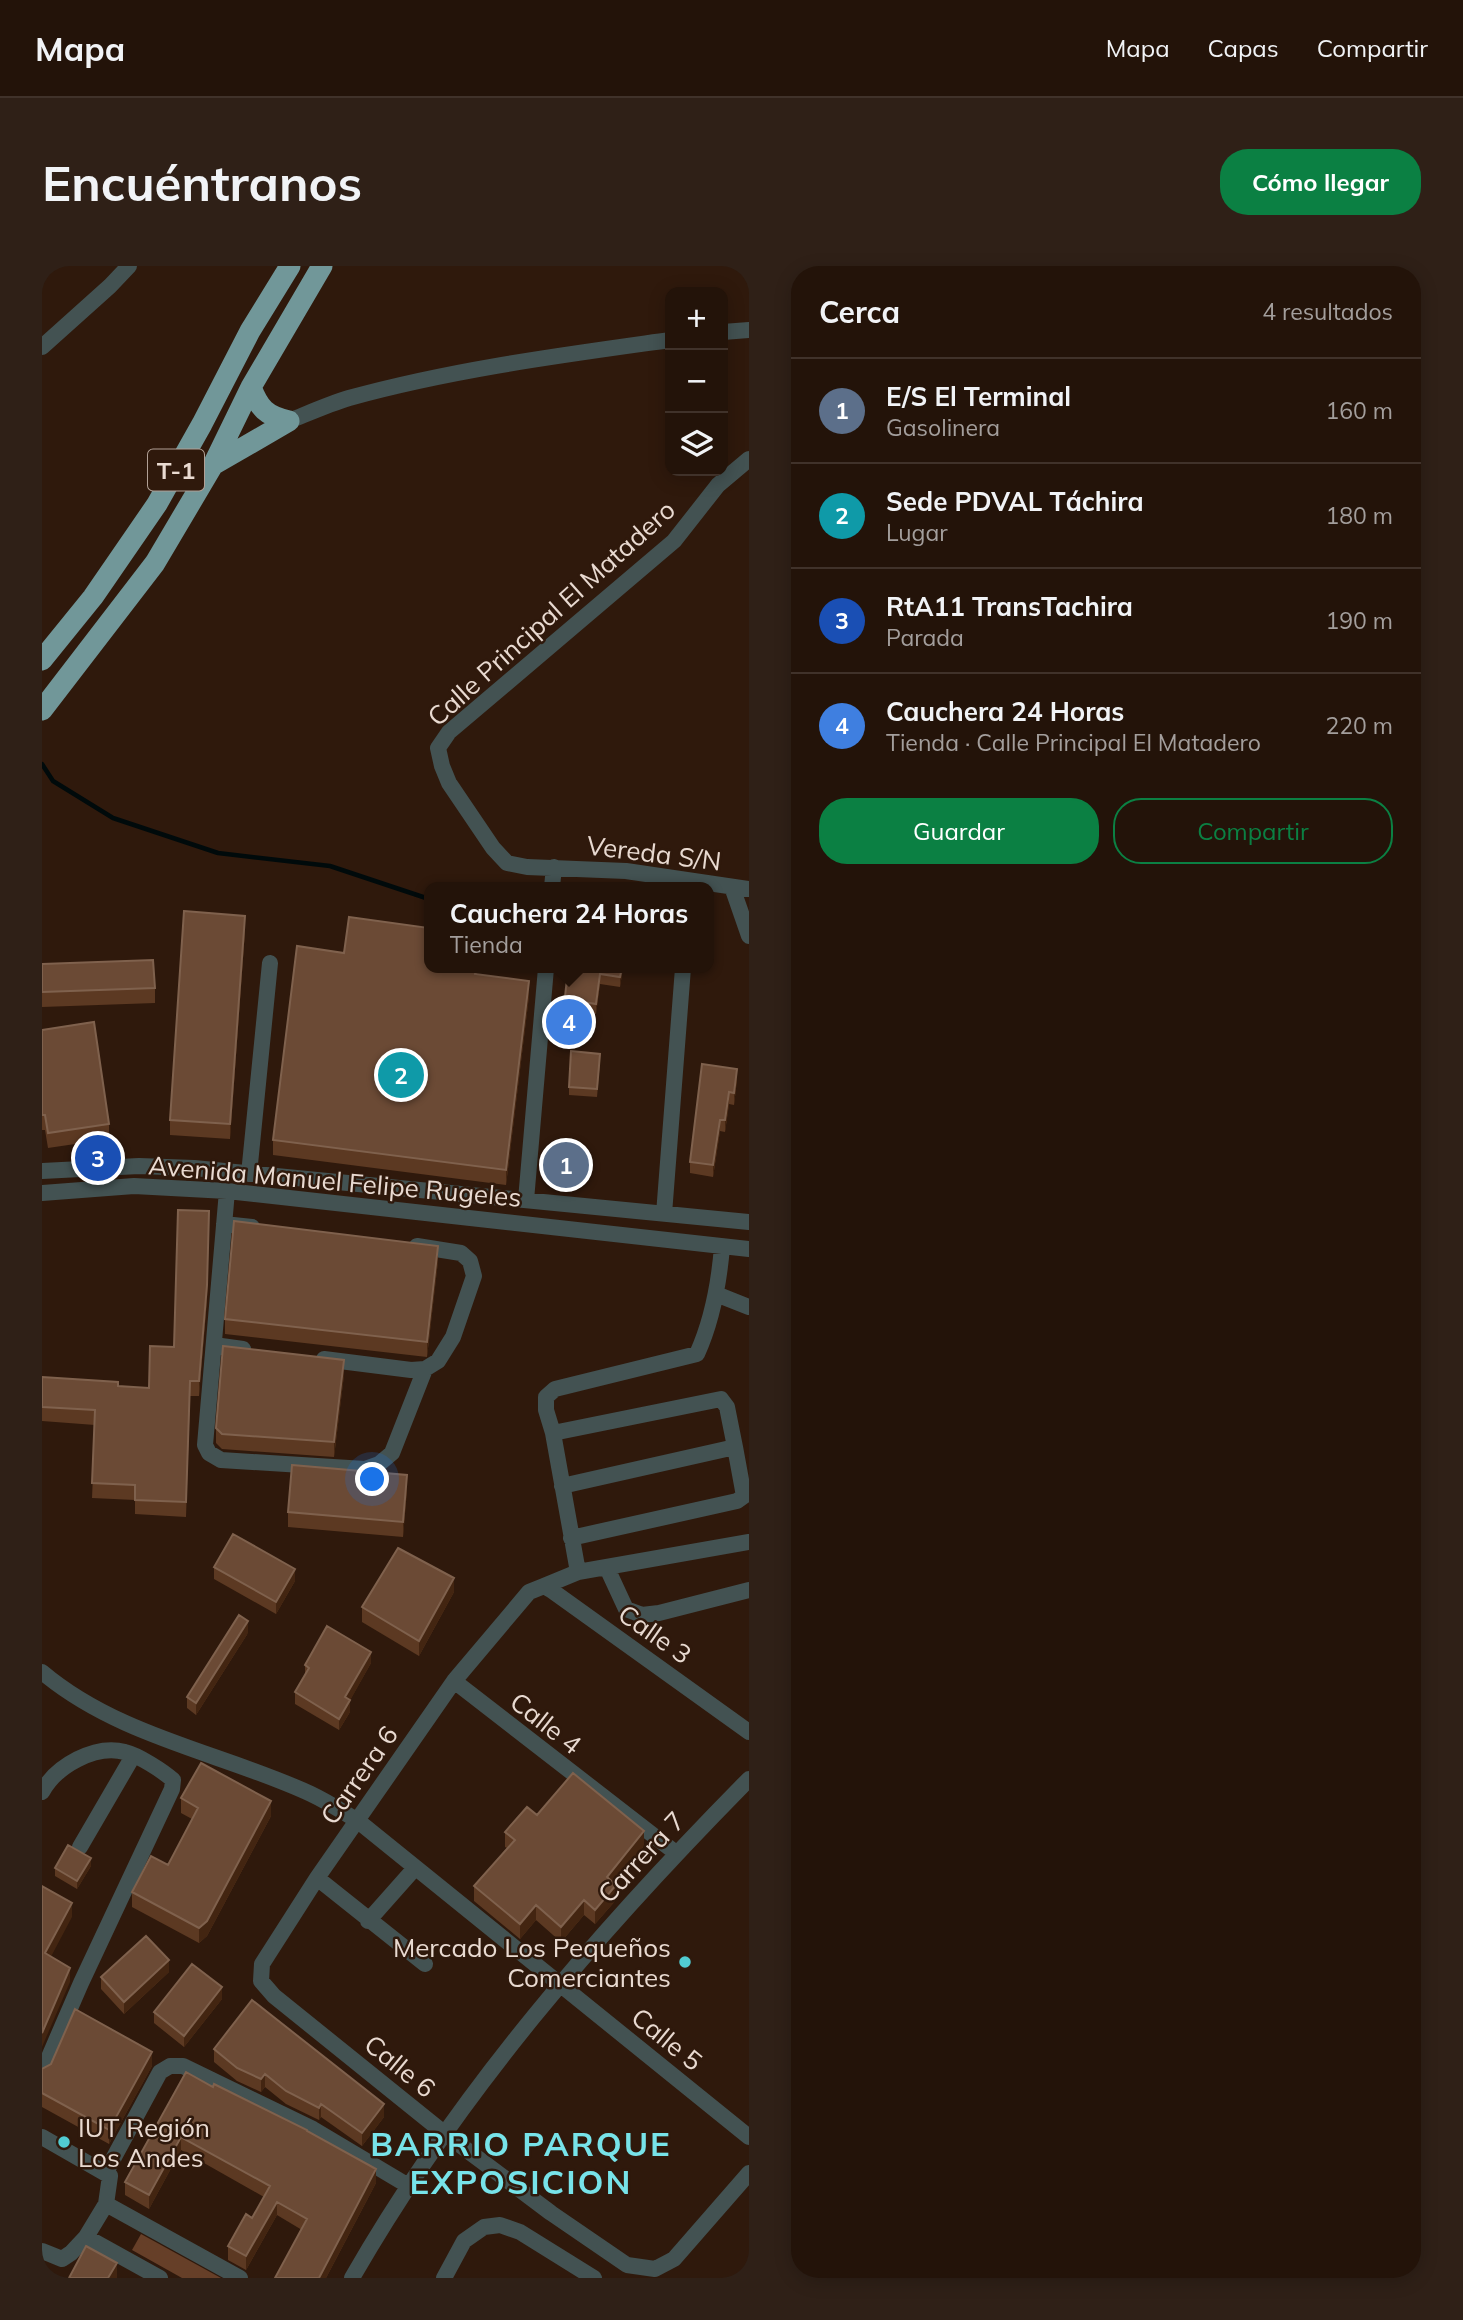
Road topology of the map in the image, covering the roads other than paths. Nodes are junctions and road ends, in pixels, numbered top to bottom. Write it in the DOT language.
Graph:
graph roads {
  1 [pos="129,266"];
  2 [pos="290,266"];
  3 [pos="322,266"];
  4 [pos="749,330"];
  5 [pos="728,332"];
  6 [pos="665,341"];
  7 [pos="42,347"];
  8 [pos="251,387"];
  9 [pos="289,421"];
  10 [pos="749,459"];
  11 [pos="213,465"];
  12 [pos="42,660"];
  13 [pos="42,710"];
  14 [pos="554,867"];
  15 [pos="552,882"];
  16 [pos="699,882"];
  17 [pos="714,884"];
  18 [pos="732,887"];
  19 [pos="749,889"];
  20 [pos="749,936"];
  21 [pos="270,963"];
  22 [pos="546,973"];
  23 [pos="683,973"];
  24 [pos="42,1171"];
  25 [pos="250,1174"];
  26 [pos="226,1191"];
  27 [pos="42,1193"];
  28 [pos="526,1200"];
  29 [pos="664,1214"];
  30 [pos="749,1222"];
  31 [pos="223,1224"];
  32 [pos="264,1229"];
  33 [pos="397,1244"];
  34 [pos="722,1247"];
  35 [pos="749,1249"];
  36 [pos="716,1294"];
  37 [pos="749,1307"];
  38 [pos="214,1345"];
  39 [pos="254,1350"];
  40 [pos="306,1357"];
  41 [pos="425,1370"];
  42 [pos="553,1433"];
  43 [pos="735,1447"];
  44 [pos="562,1486"];
  45 [pos="571,1538"];
  46 [pos="749,1542"];
  47 [pos="607,1568"];
  48 [pos="578,1572"];
  49 [pos="536,1589"];
  50 [pos="749,1590"];
  51 [pos="42,1672"];
  52 [pos="454,1681"];
  53 [pos="749,1732"];
  54 [pos="133,1756"];
  55 [pos="749,1779"];
  56 [pos="42,1792"];
  57 [pos="358,1821"];
  58 [pos="80,1847"];
  59 [pos="676,1853"];
  60 [pos="415,1868"];
  61 [pos="317,1878"];
  62 [pos="368,1921"];
  63 [pos="425,1965"];
  64 [pos="559,1986"];
  65 [pos="274,1997"];
  66 [pos="42,2073"];
  67 [pos="444,2133"];
  68 [pos="42,2137"];
  69 [pos="749,2137"];
  70 [pos="106,2172"];
  71 [pos="749,2173"];
  72 [pos="407,2185"];
  73 [pos="106,2204"];
  74 [pos="86,2237"];
  75 [pos="42,2251"];
  76 [pos="160,2278"];
  77 [pos="240,2278"];
  78 [pos="352,2278"];
  79 [pos="444,2278"];
  80 [pos="594,2278"];
  1 -- 7 [label="street"];
  2 -- 12 [label="highway, T-1"];
  3 -- 8 [label="highway, T-1"];
  4 -- 5 [label="street"];
  6 -- 9 [label="street"];
  8 -- 9 [label="highway"];
  8 -- 11 [label="highway, T-1"];
  9 -- 11 [label="highway"];
  10 -- 14 [label="street, Calle Principal El Matadero"];
  11 -- 13 [label="highway, T-1"];
  14 -- 15 [label="street"];
  14 -- 16 [label="street, Vereda S/N"];
  17 -- 18 [label="street, Vereda S/N"];
  18 -- 19 [label="street, Vereda S/N"];
  18 -- 20 [label="street"];
  21 -- 25 [label="street"];
  22 -- 28 [label="street"];
  23 -- 29 [label="street"];
  24 -- 25 [label="street, Avenida Manuel Felipe Rugeles"];
  25 -- 28 [label="street, Avenida Manuel Felipe Rugeles"];
  26 -- 27 [label="street, Avenida Manuel Felipe Rugeles"];
  26 -- 31 [label="street"];
  26 -- 34 [label="street, Avenida Manuel Felipe Rugeles"];
  28 -- 29 [label="street, Avenida Manuel Felipe Rugeles"];
  29 -- 30 [label="street, Avenida Manuel Felipe Rugeles"];
  31 -- 32 [label="street"];
  31 -- 38 [label="street"];
  33 -- 41 [label="street"];
  34 -- 35 [label="street, Avenida Manuel Felipe Rugeles"];
  34 -- 36 [label="street"];
  36 -- 37 [label="street"];
  36 -- 42 [label="street"];
  38 -- 39 [label="street"];
  38 -- 41 [label="street"];
  40 -- 41 [label="street"];
  42 -- 43 [label="street"];
  42 -- 44 [label="street"];
  43 -- 44 [label="street"];
  43 -- 45 [label="street"];
  44 -- 45 [label="street"];
  45 -- 48 [label="street"];
  46 -- 47 [label="street"];
  47 -- 48 [label="street"];
  47 -- 50 [label="street"];
  48 -- 49 [label="street"];
  49 -- 52 [label="street, Carrera 6"];
  49 -- 53 [label="street, Calle 3"];
  51 -- 57 [label="street, Calle 5"];
  52 -- 57 [label="street, Carrera 6"];
  52 -- 59 [label="street, Calle 4"];
  54 -- 56 [label="street"];
  54 -- 58 [label="street"];
  54 -- 66 [label="street"];
  55 -- 59 [label="street, Carrera 7"];
  57 -- 60 [label="street, Calle 5"];
  57 -- 61 [label="street, Carrera 6"];
  59 -- 64 [label="street, Carrera 7"];
  60 -- 62 [label="street"];
  60 -- 64 [label="street, Calle 5"];
  61 -- 62 [label="street"];
  61 -- 65 [label="street, Carrera 6"];
  62 -- 63 [label="street"];
  64 -- 67 [label="street, Carrera 7"];
  64 -- 69 [label="street, Calle 5"];
  65 -- 67 [label="street, Calle 6"];
  67 -- 71 [label="street, Calle 6"];
  67 -- 72 [label="street, Carrera 7"];
  68 -- 70 [label="street"];
  70 -- 72 [label="street"];
  70 -- 73 [label="street"];
  72 -- 78 [label="street, Carrera 7"];
  73 -- 74 [label="street"];
  73 -- 77 [label="street"];
  74 -- 75 [label="street"];
  74 -- 76 [label="street"];
  79 -- 80 [label="street"];
}
